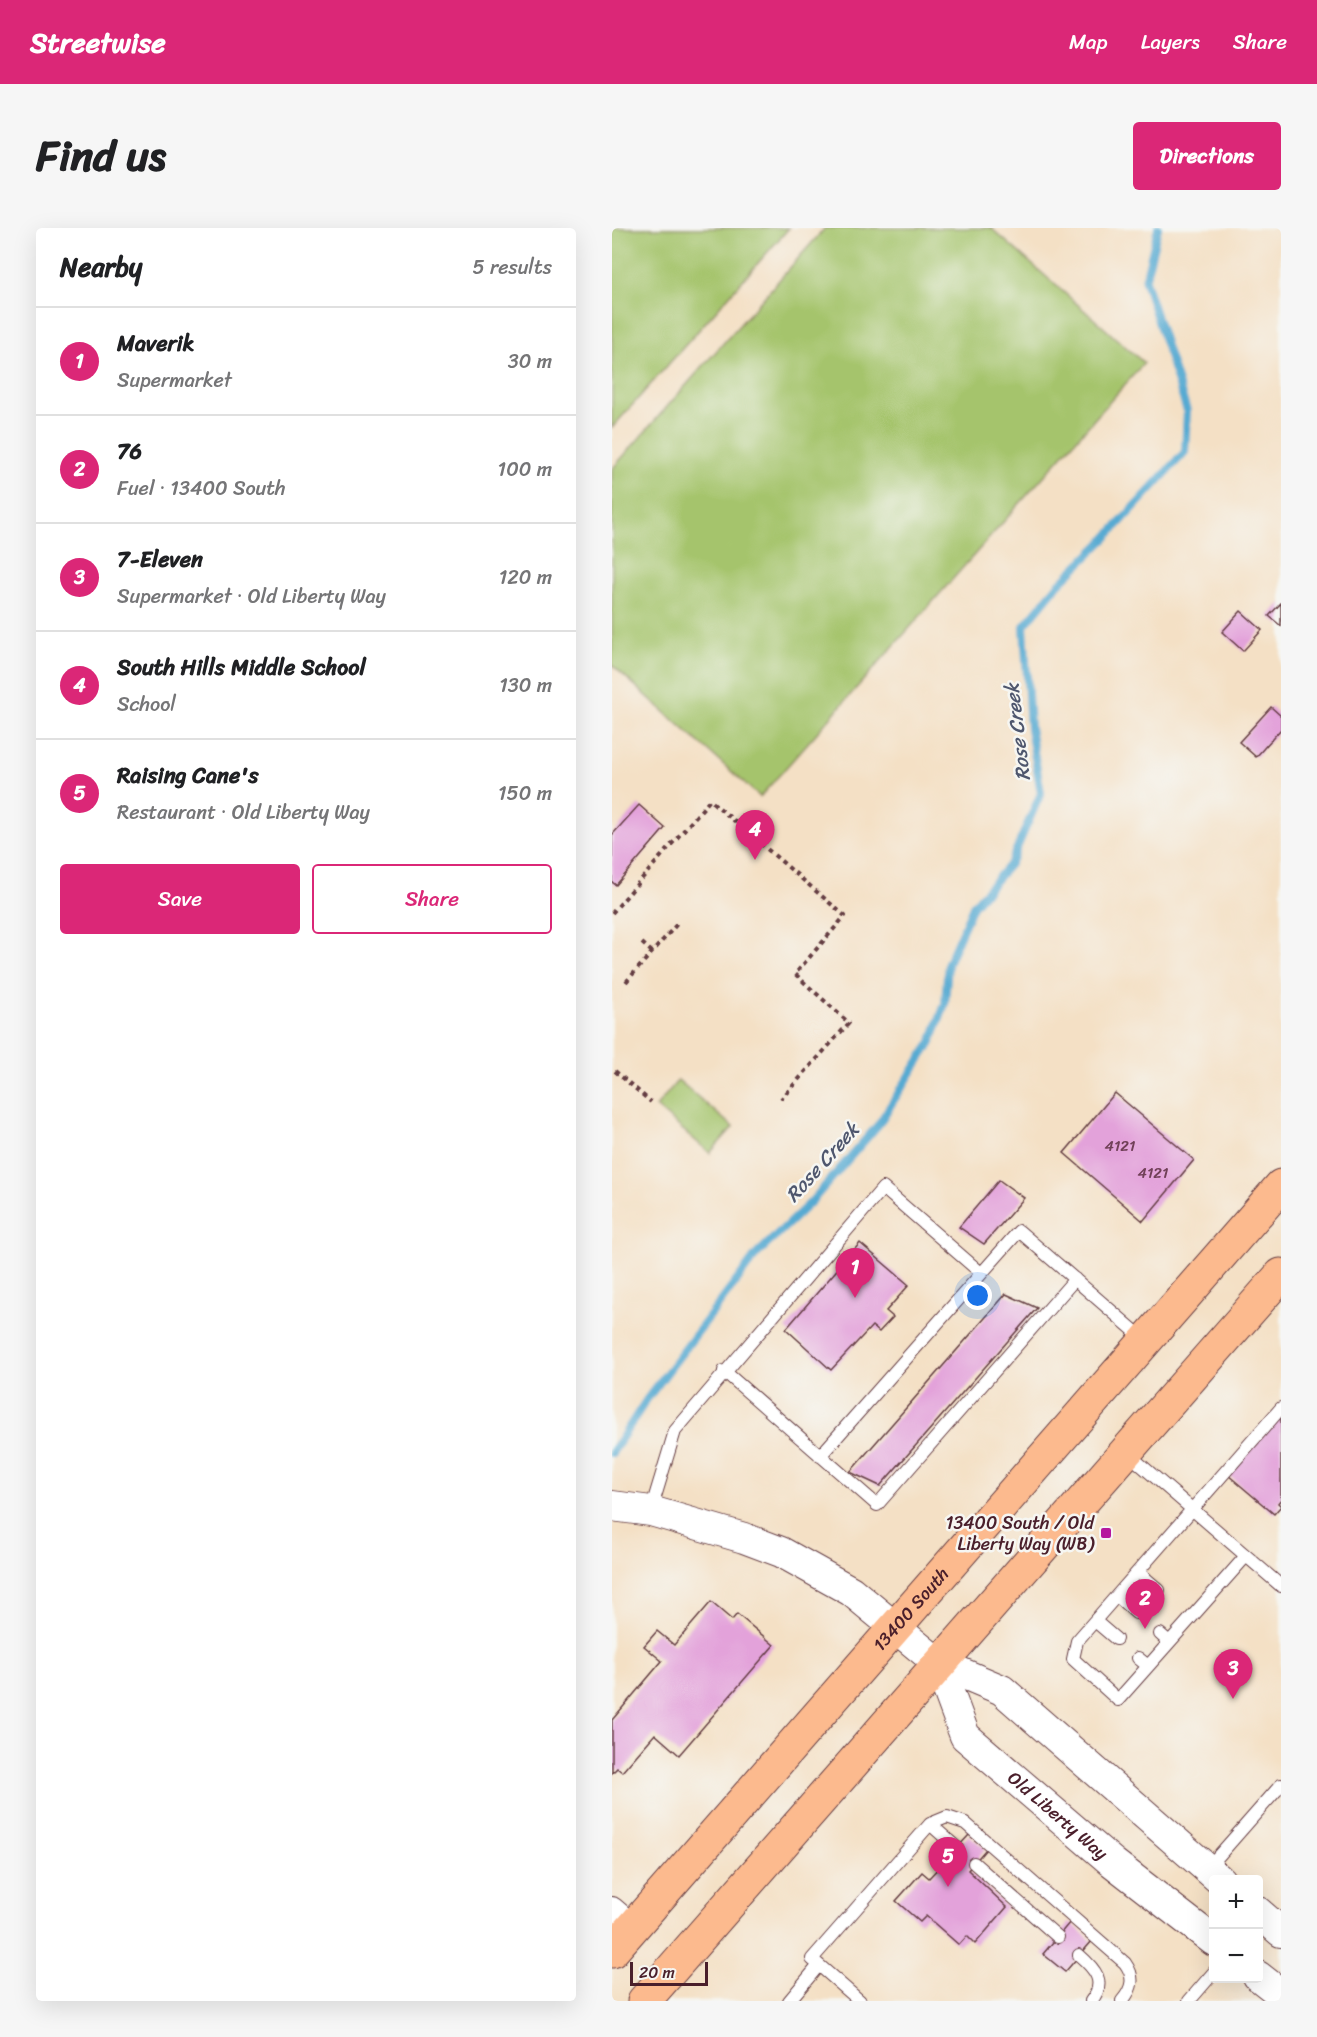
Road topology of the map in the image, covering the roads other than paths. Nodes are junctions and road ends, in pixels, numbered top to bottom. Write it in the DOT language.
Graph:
graph roads {
  1 [pos="1281,1186"];
  2 [pos="981,1273"];
  3 [pos="1281,1275"];
  4 [pos="1075,1279"];
  5 [pos="1146,1341"];
  6 [pos="724,1371"];
  7 [pos="1281,1408"];
  8 [pos="1125,1452"];
  9 [pos="820,1456"];
  10 [pos="612,1506"];
  11 [pos="1192,1509"];
  12 [pos="651,1511"];
  13 [pos="1246,1556"];
  14 [pos="1138,1572"];
  15 [pos="1279,1580"];
  16 [pos="1159,1590"];
  17 [pos="1117,1596"];
  18 [pos="1136,1613"];
  19 [pos="1095,1621"];
  20 [pos="896,1626"];
  21 [pos="1116,1639"];
  22 [pos="938,1663"];
  23 [pos="1281,1785"];
  24 [pos="930,1824"];
  25 [pos="957,1848"];
  26 [pos="974,1863"];
  27 [pos="1214,1874"];
  28 [pos="1263,1916"];
  29 [pos="619,1929"];
  30 [pos="1281,1932"];
  31 [pos="1058,1937"];
  32 [pos="1209,1937"];
  33 [pos="1079,1955"];
  34 [pos="819,1965"];
  35 [pos="1209,1978"];
  36 [pos="1263,1980"];
  37 [pos="1281,1994"];
  38 [pos="644,2001"];
  39 [pos="789,2001"];
  40 [pos="860,2001"];
  41 [pos="1091,2001"];
  42 [pos="1122,2001"];
  43 [pos="1189,2001"];
  1 -- 5 [label="main road, 13400 South"];
  2 -- 4 [label="lane"];
  2 -- 6 [label="lane"];
  2 -- 9 [label="lane"];
  3 -- 8 [label="main road"];
  4 -- 5 [label="lane"];
  4 -- 9 [label="lane"];
  5 -- 20 [label="main road, 13400 South"];
  6 -- 9 [label="lane"];
  6 -- 12 [label="lane"];
  7 -- 11 [label="lane"];
  8 -- 11 [label="lane"];
  8 -- 22 [label="main road"];
  10 -- 12 [label="street, Old Liberty Way"];
  11 -- 13 [label="lane"];
  11 -- 14 [label="lane"];
  12 -- 20 [label="street, Old Liberty Way"];
  13 -- 15 [label="lane"];
  13 -- 19 [label="lane"];
  14 -- 16 [label="lane"];
  14 -- 17 [label="lane"];
  17 -- 18 [label="lane"];
  17 -- 19 [label="lane"];
  19 -- 21 [label="lane"];
  20 -- 22 [label="street, Old Liberty Way"];
  20 -- 29 [label="main road, 13400 South"];
  22 -- 27 [label="street, Old Liberty Way"];
  22 -- 32 [label="street, Old Liberty Way"];
  22 -- 38 [label="main road"];
  23 -- 27 [label="lane"];
  24 -- 25 [label="lane"];
  24 -- 34 [label="lane"];
  24 -- 42 [label="lane"];
  26 -- 31 [label="lane"];
  28 -- 30 [label="street"];
  33 -- 41 [label="lane"];
  34 -- 39 [label="lane"];
  34 -- 40 [label="lane"];
  35 -- 43 [label="lane"];
  36 -- 37 [label="street"];
}
